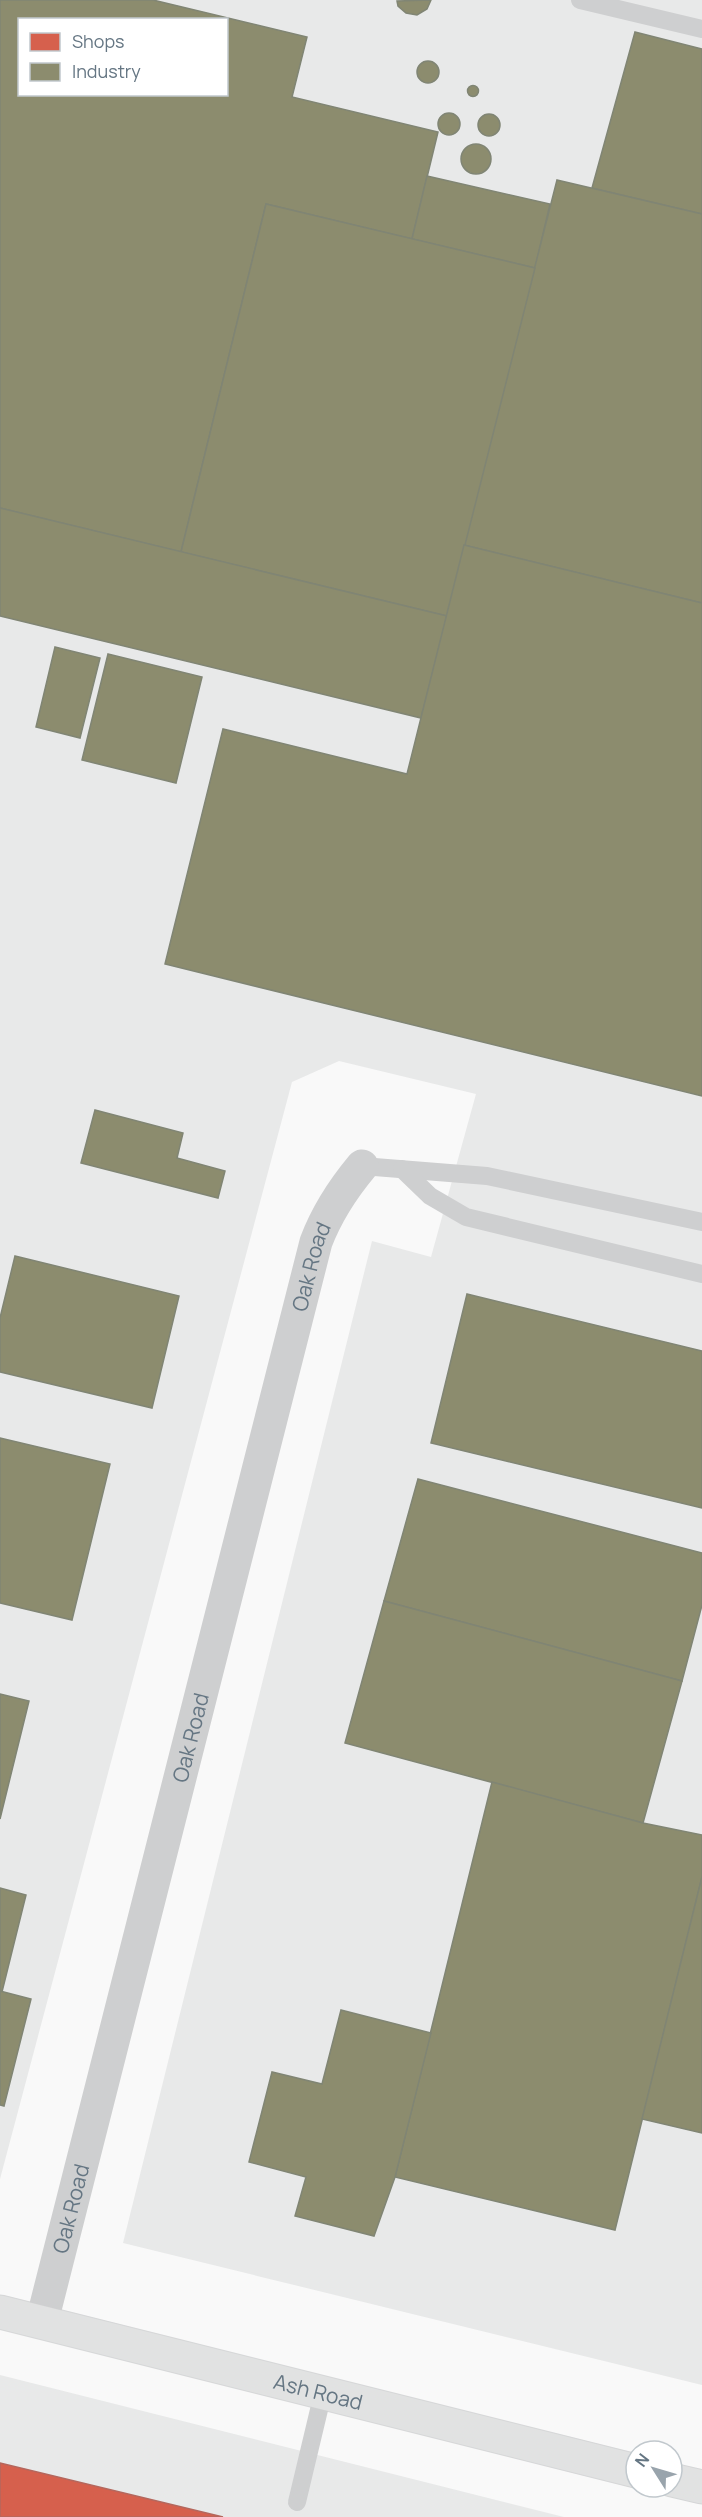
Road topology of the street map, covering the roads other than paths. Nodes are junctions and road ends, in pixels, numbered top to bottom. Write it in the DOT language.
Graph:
graph roads {
  1 [pos="580,0"];
  2 [pos="702,29"];
  3 [pos="362,1166"];
  4 [pos="402,1169"];
  5 [pos="702,1222"];
  6 [pos="702,1274"];
  7 [pos="0,2312"];
  8 [pos="42,2321"];
  9 [pos="323,2393"];
  10 [pos="624,2468"];
  11 [pos="684,2483"];
  12 [pos="702,2487"];
  13 [pos="297,2502"];
  1 -- 2 [label="lane"];
  3 -- 4 [label="lane"];
  3 -- 8 [label="street, Oak Road"];
  4 -- 5 [label="lane"];
  4 -- 6 [label="lane"];
  7 -- 8 [label="main road, Ash Road"];
  8 -- 9 [label="main road, Ash Road"];
  9 -- 10 [label="main road, Ash Road"];
  9 -- 13 [label="lane"];
  11 -- 12 [label="main road"];
}
